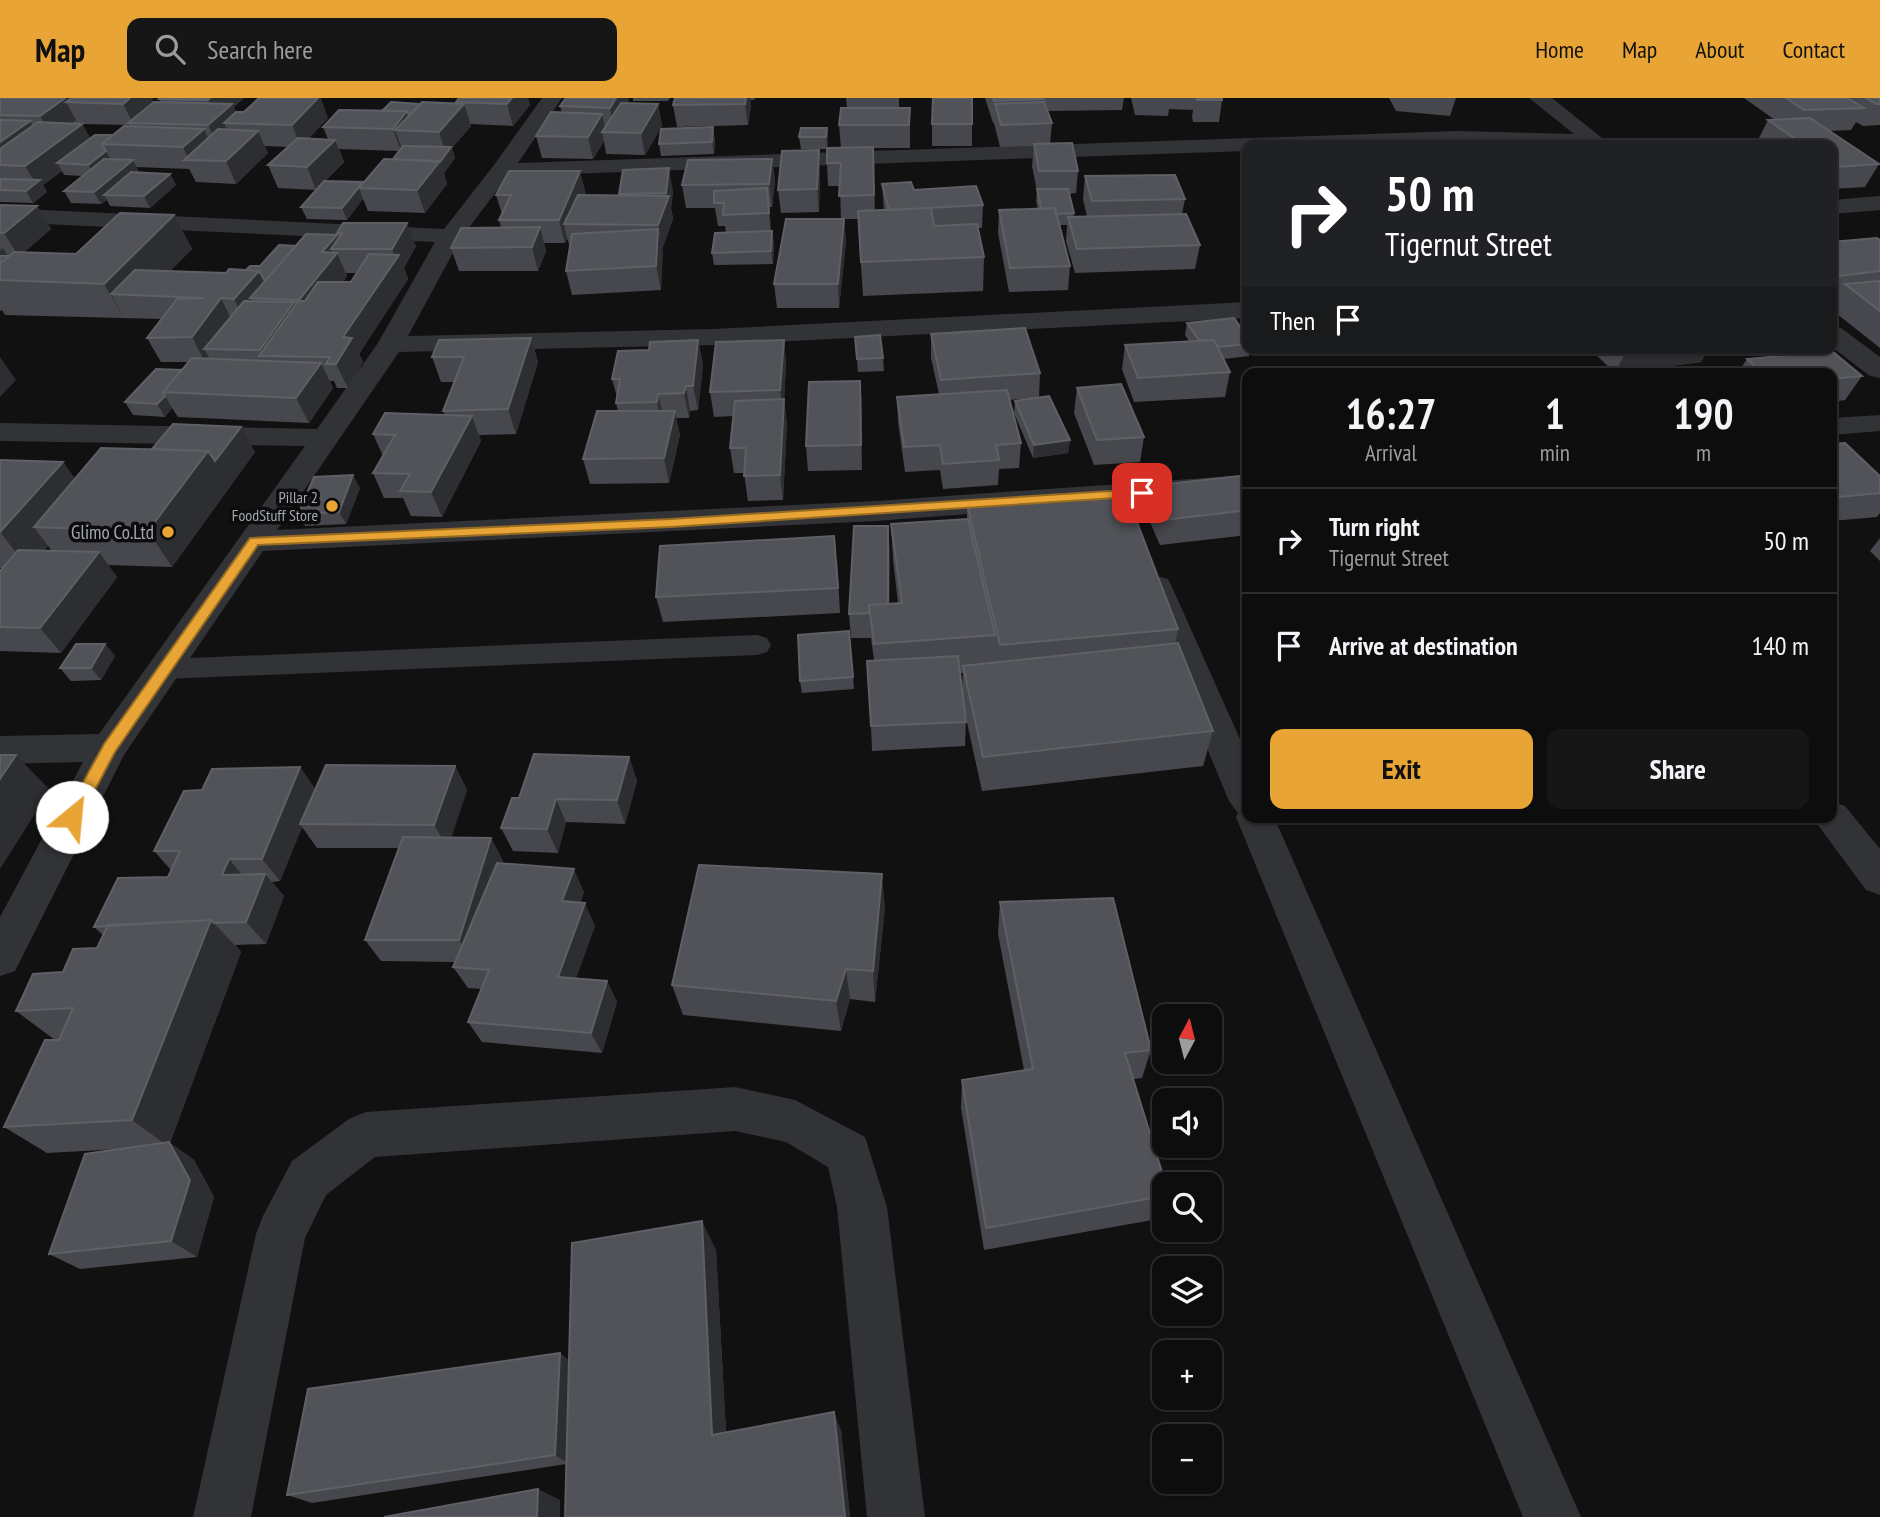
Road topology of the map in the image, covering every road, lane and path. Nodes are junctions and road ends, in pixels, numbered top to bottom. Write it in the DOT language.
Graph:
graph roads {
  1 [pos="552,98"];
  2 [pos="1539,98"];
  3 [pos="1371,140"];
  4 [pos="1528,140"];
  5 [pos="1595,140"];
  6 [pos="1242,144"];
  7 [pos="502,170"];
  8 [pos="1880,203"];
  9 [pos="1837,207"];
  10 [pos="0,215"];
  11 [pos="450,236"];
  12 [pos="1242,310"];
  13 [pos="1837,338"];
  14 [pos="391,344"];
  15 [pos="1880,370"];
  16 [pos="1880,423"];
  17 [pos="1837,427"];
  18 [pos="0,432"];
  19 [pos="323,438"];
  20 [pos="1242,485"];
  21 [pos="254,541"];
  22 [pos="1143,559"];
  23 [pos="757,645"];
  24 [pos="164,669"];
  25 [pos="109,748"];
  26 [pos="0,750"];
  27 [pos="1242,787"];
  28 [pos="1258,823"];
  29 [pos="1836,823"];
  30 [pos="1880,878"];
  31 [pos="0,958"];
  32 [pos="222,1517"];
  33 [pos="896,1517"];
  34 [pos="1552,1517"];
  1 -- 7 [label="street"];
  2 -- 5 [label="street"];
  3 -- 4 [label="street"];
  6 -- 7 [label="street"];
  7 -- 11 [label="street"];
  8 -- 9 [label="street"];
  10 -- 11 [label="street"];
  11 -- 14 [label="street"];
  12 -- 14 [label="street"];
  13 -- 15 [label="street"];
  14 -- 19 [label="street"];
  16 -- 17 [label="street"];
  18 -- 19 [label="street"];
  19 -- 21 [label="street"];
  20 -- 21 [label="street"];
  21 -- 24 [label="street"];
  22 -- 27 [label="street"];
  23 -- 24 [label="lane"];
  24 -- 25 [label="street"];
  25 -- 26 [label="street"];
  25 -- 31 [label="street"];
  28 -- 34 [label="street"];
  29 -- 30 [label="street"];
  32 -- 33 [label="street"];
}
